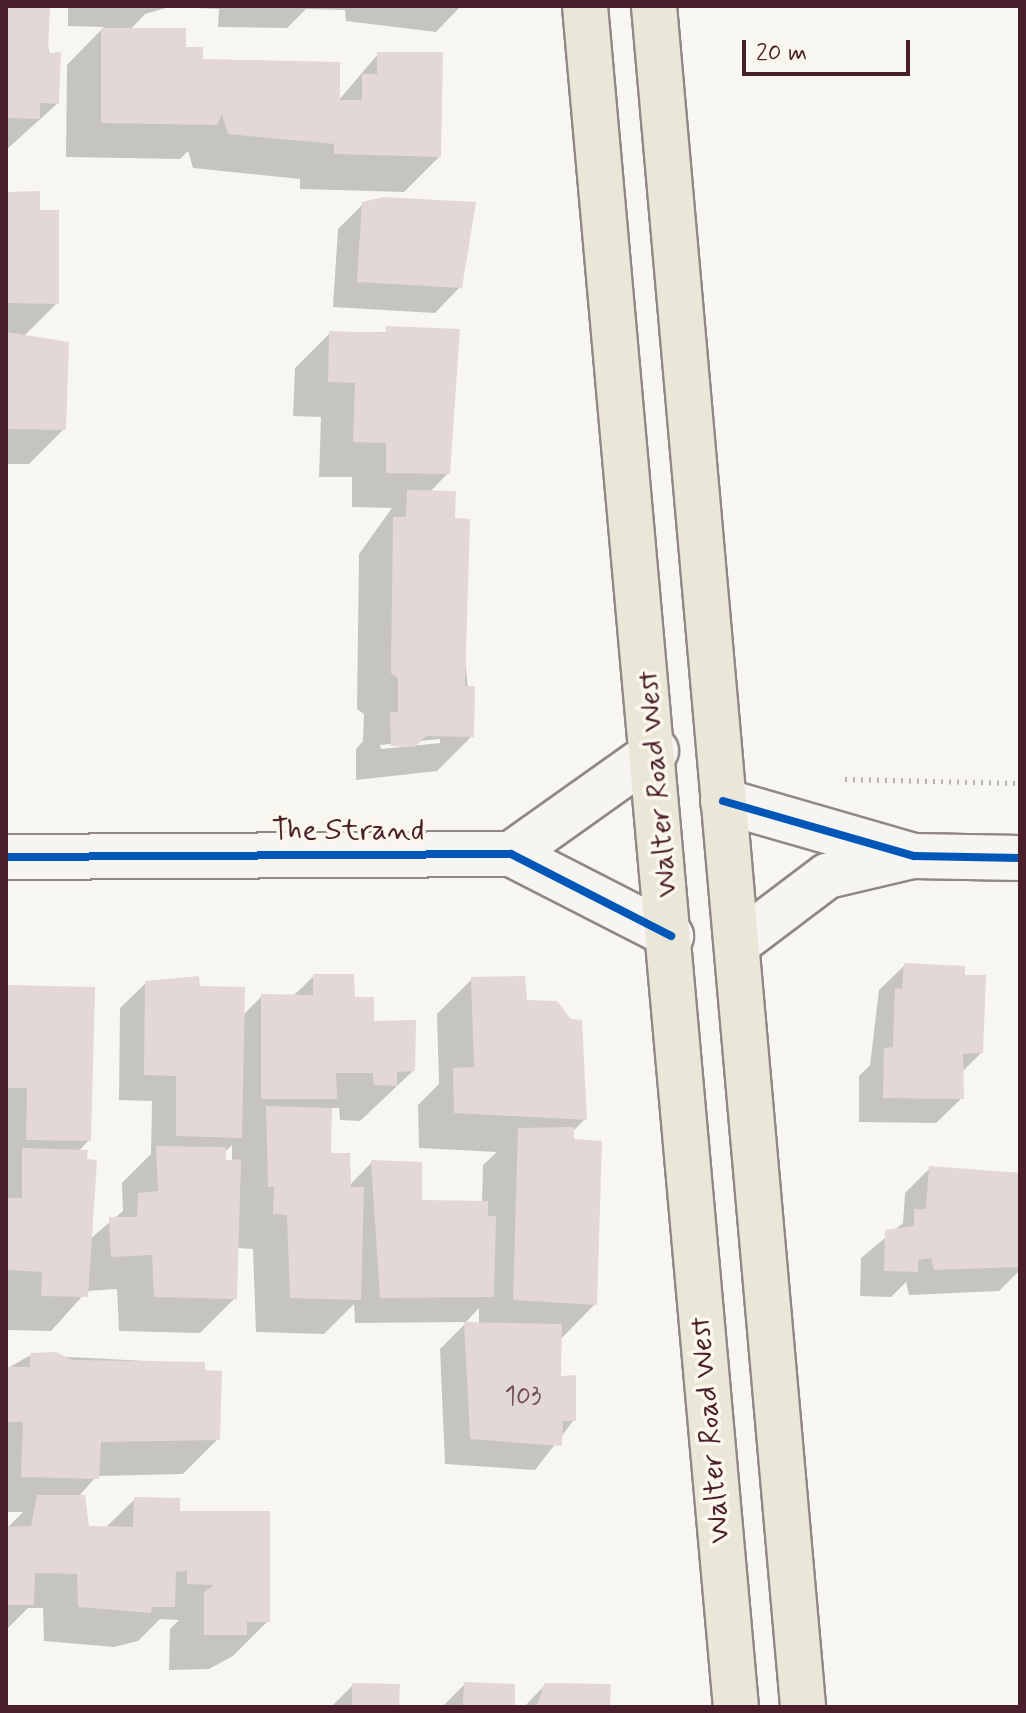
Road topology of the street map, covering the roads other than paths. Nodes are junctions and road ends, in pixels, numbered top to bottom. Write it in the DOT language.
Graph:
graph roads {
  1 [pos="585,6"];
  2 [pos="654,6"];
  3 [pos="656,751"];
  4 [pos="723,801"];
  5 [pos="511,854"];
  6 [pos="914,856"];
  7 [pos="6,857"];
  8 [pos="1020,858"];
  9 [pos="671,936"];
  10 [pos="737,944"];
  11 [pos="736,1707"];
  12 [pos="803,1707"];
  1 -- 3 [label="main road, Walter Road West"];
  2 -- 4 [label="main road, Walter Road West"];
  3 -- 5 [label="street"];
  3 -- 9 [label="main road, Walter Road West"];
  4 -- 6 [label="street"];
  4 -- 10 [label="main road, Walter Road West"];
  5 -- 7 [label="street, The Strand"];
  5 -- 9 [label="street, The Strand"];
  6 -- 8 [label="street"];
  6 -- 10 [label="street"];
  9 -- 11 [label="main road, Walter Road West"];
  10 -- 12 [label="main road, Walter Road West"];
}
